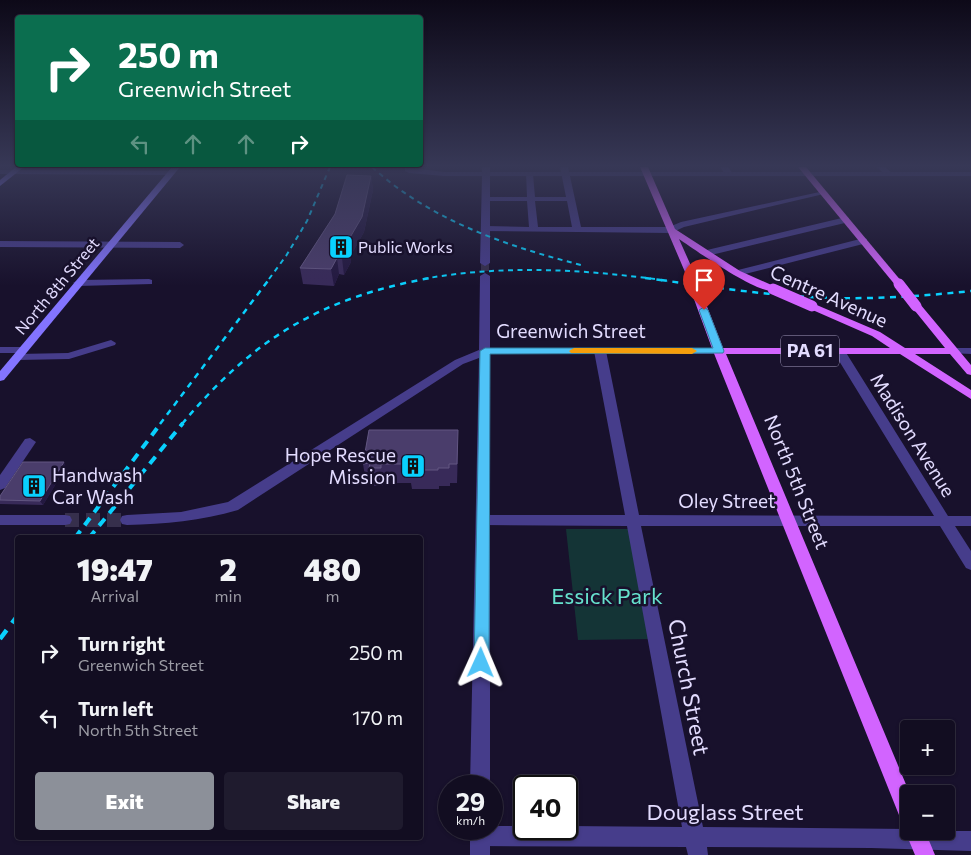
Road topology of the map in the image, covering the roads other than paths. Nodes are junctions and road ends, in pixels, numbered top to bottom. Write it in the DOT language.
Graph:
graph roads {
  1 [pos="143,207"];
  2 [pos="486,207"];
  3 [pos="533,207"];
  4 [pos="572,207"];
  5 [pos="661,207"];
  6 [pos="762,207"];
  7 [pos="835,207"];
  8 [pos="846,220"];
  9 [pos="486,229"];
  10 [pos="534,230"];
  11 [pos="577,230"];
  12 [pos="671,230"];
  13 [pos="864,241"];
  14 [pos="0,244"];
  15 [pos="110,245"];
  16 [pos="180,245"];
  17 [pos="707,253"];
  18 [pos="486,263"];
  19 [pos="737,273"];
  20 [pos="485,276"];
  21 [pos="149,282"];
  22 [pos="78,283"];
  23 [pos="111,343"];
  24 [pos="0,350"];
  25 [pos="485,351"];
  26 [pos="600,351"];
  27 [pos="719,351"];
  28 [pos="839,351"];
  29 [pos="902,351"];
  30 [pos="954,351"];
  31 [pos="971,351"];
  32 [pos="20,354"];
  33 [pos="971,372"];
  34 [pos="0,378"];
  35 [pos="971,395"];
  36 [pos="30,442"];
  37 [pos="0,485"];
  38 [pos="0,520"];
  39 [pos="65,520"];
  40 [pos="127,520"];
  41 [pos="483,520"];
  42 [pos="633,520"];
  43 [pos="789,521"];
  44 [pos="944,521"];
  45 [pos="971,522"];
  46 [pos="971,564"];
  47 [pos="480,775"];
  48 [pos="900,793"];
  49 [pos="480,840"];
  50 [pos="971,841"];
  51 [pos="920,842"];
  52 [pos="697,846"];
  1 -- 15 [label="main road, North 8th Street"];
  2 -- 9 [label="street"];
  3 -- 10 [label="street"];
  4 -- 11 [label="street"];
  5 -- 12 [label="main road, North 5th Street"];
  6 -- 12 [label="street"];
  7 -- 8 [label="main road"];
  8 -- 13 [label="main road"];
  8 -- 17 [label="street"];
  9 -- 10 [label="street"];
  9 -- 18 [label="street"];
  10 -- 11 [label="street"];
  11 -- 12 [label="street"];
  12 -- 17 [label="main road, Centre Avenue"];
  12 -- 27 [label="main road, North 5th Street, bridge"];
  13 -- 19 [label="street"];
  13 -- 30 [label="main road, bridge"];
  14 -- 15 [label="street"];
  15 -- 16 [label="street"];
  15 -- 22 [label="main road, North 8th Street"];
  17 -- 19 [label="main road, Centre Avenue"];
  19 -- 29 [label="main road, Centre Avenue, bridge"];
  20 -- 25 [label="street"];
  21 -- 22 [label="street"];
  22 -- 32 [label="main road, North 8th Street"];
  23 -- 32 [label="street"];
  24 -- 32 [label="street"];
  25 -- 26 [label="street, Greenwich Street"];
  25 -- 40 [label="street, Greenwich Street"];
  25 -- 41 [label="street"];
  26 -- 27 [label="street, Greenwich Street"];
  26 -- 42 [label="street, Church Street"];
  27 -- 28 [label="main road, Greenwich Street / PA 61"];
  27 -- 43 [label="main road, North 5th Street"];
  28 -- 29 [label="main road, Greenwich Street / PA 61"];
  28 -- 44 [label="street, Madison Avenue"];
  29 -- 30 [label="main road, Greenwich Street / PA 61"];
  29 -- 35 [label="main road, Centre Avenue"];
  30 -- 31 [label="street, Greenwich Street"];
  30 -- 33 [label="main road"];
  32 -- 34 [label="main road, North 8th Street"];
  36 -- 37 [label="street"];
  38 -- 39 [label="street"];
  41 -- 42 [label="street, Oley Street"];
  41 -- 47 [label="street"];
  42 -- 43 [label="street, Oley Street"];
  42 -- 52 [label="street, Church Street"];
  43 -- 44 [label="street, Oley Street"];
  43 -- 48 [label="main road, North 5th Street"];
  44 -- 45 [label="street, Oley Street"];
  44 -- 46 [label="street, Madison Avenue"];
  49 -- 52 [label="street, Douglass Street"];
  50 -- 51 [label="street, Douglass Street"];
  51 -- 52 [label="street, Douglass Street"];
}
